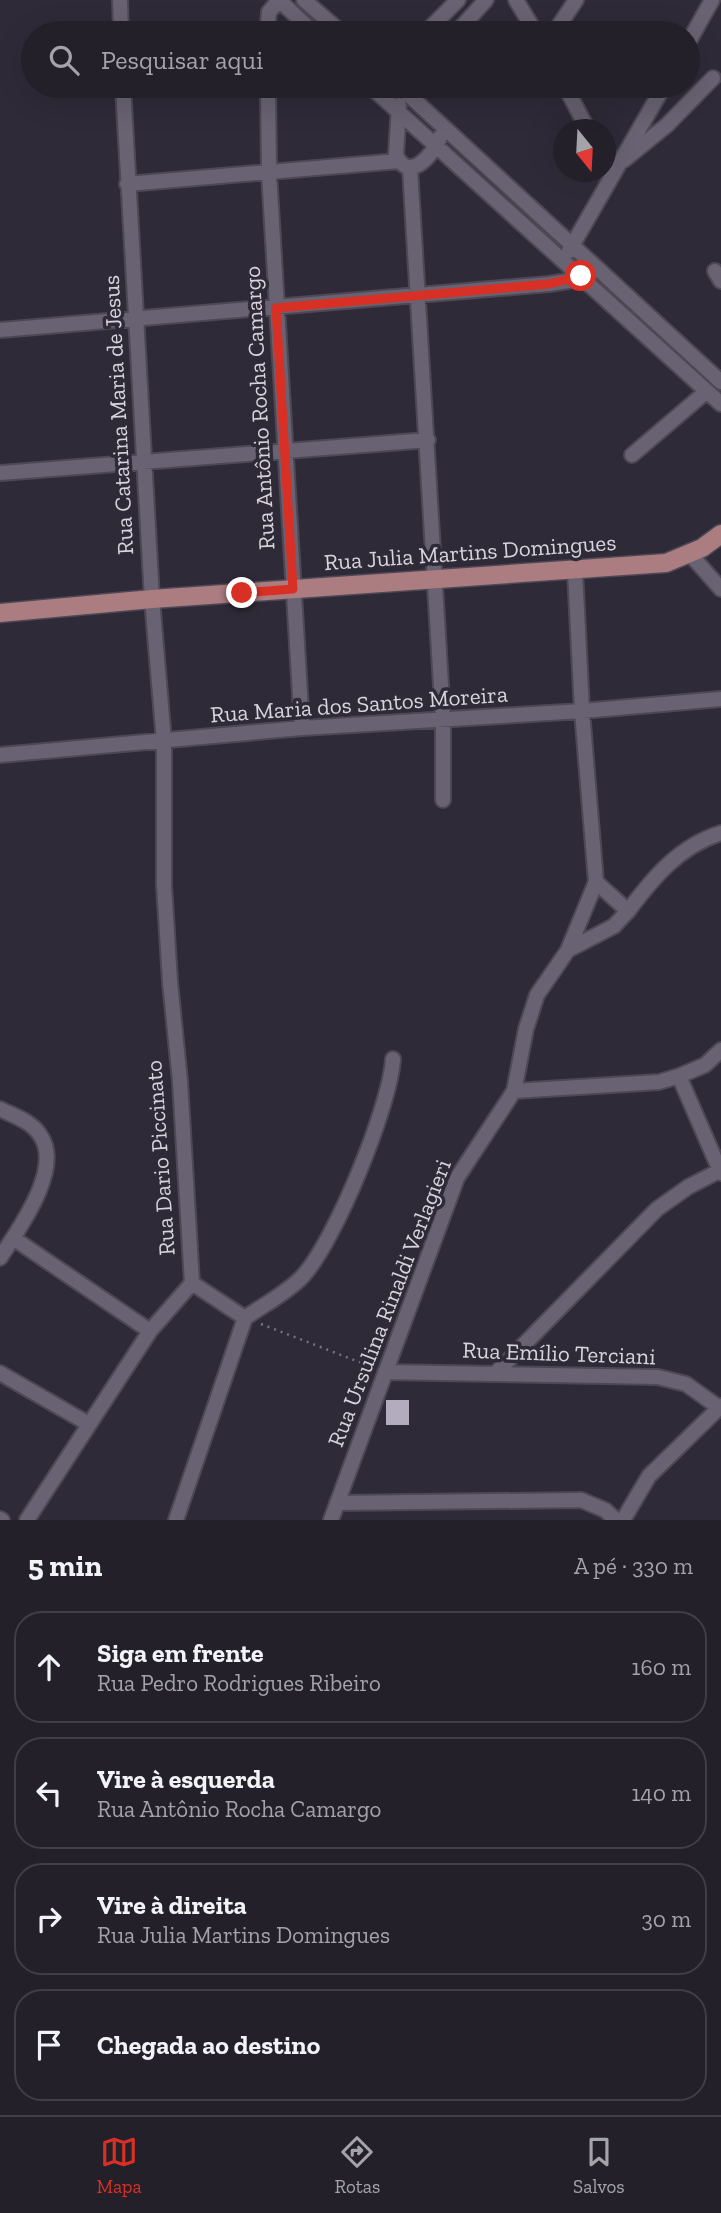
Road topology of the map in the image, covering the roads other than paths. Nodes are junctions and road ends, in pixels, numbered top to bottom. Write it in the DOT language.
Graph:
graph roads {
  1 [pos="120,0"];
  2 [pos="279,0"];
  3 [pos="304,0"];
  4 [pos="458,0"];
  5 [pos="486,0"];
  6 [pos="516,0"];
  7 [pos="576,0"];
  8 [pos="712,0"];
  9 [pos="121,21"];
  10 [pos="267,21"];
  11 [pos="301,21"];
  12 [pos="328,21"];
  13 [pos="437,21"];
  14 [pos="467,21"];
  15 [pos="529,21"];
  16 [pos="562,21"];
  17 [pos="700,22"];
  18 [pos="713,78"];
  19 [pos="700,91"];
  20 [pos="123,98"];
  21 [pos="268,98"];
  22 [pos="383,98"];
  23 [pos="401,98"];
  24 [pos="416,98"];
  25 [pos="571,98"];
  26 [pos="656,98"];
  27 [pos="693,98"];
  28 [pos="396,110"];
  29 [pos="582,119"];
  30 [pos="444,125"];
  31 [pos="437,145"];
  32 [pos="616,158"];
  33 [pos="616,161"];
  34 [pos="404,164"];
  35 [pos="269,173"];
  36 [pos="610,182"];
  37 [pos="127,184"];
  38 [pos="573,244"];
  39 [pos="564,259"];
  40 [pos="597,269"];
  41 [pos="581,276"];
  42 [pos="419,297"];
  43 [pos="276,308"];
  44 [pos="135,320"];
  45 [pos="0,330"];
  46 [pos="721,382"];
  47 [pos="707,391"];
  48 [pos="721,404"];
  49 [pos="428,440"];
  50 [pos="284,450"];
  51 [pos="632,455"];
  52 [pos="146,460"];
  53 [pos="0,473"];
  54 [pos="721,534"];
  55 [pos="690,554"];
  56 [pos="575,571"];
  57 [pos="435,579"];
  58 [pos="293,589"];
  59 [pos="721,589"];
  60 [pos="152,599"];
  61 [pos="0,614"];
  62 [pos="721,699"];
  63 [pos="582,711"];
  64 [pos="443,719"];
  65 [pos="302,728"];
  66 [pos="164,741"];
  67 [pos="0,755"];
  68 [pos="443,800"];
  69 [pos="721,833"];
  70 [pos="596,882"];
  71 [pos="628,911"];
  72 [pos="568,950"];
  73 [pos="721,1050"];
  74 [pos="393,1059"];
  75 [pos="679,1076"];
  76 [pos="514,1091"];
  77 [pos="0,1109"];
  78 [pos="721,1171"];
  79 [pos="13,1238"];
  80 [pos="0,1258"];
  81 [pos="192,1283"];
  82 [pos="245,1318"];
  83 [pos="150,1331"];
  84 [pos="385,1372"];
  85 [pos="498,1372"];
  86 [pos="0,1373"];
  87 [pos="721,1407"];
  88 [pos="87,1423"];
  89 [pos="337,1503"];
  90 [pos="27,1520"];
  91 [pos="176,1520"];
  92 [pos="331,1520"];
  93 [pos="616,1520"];
  94 [pos="623,1520"];
  1 -- 9 [label="street"];
  2 -- 10 [label="street"];
  2 -- 11 [label="street"];
  3 -- 12 [label="street"];
  4 -- 13 [label="street"];
  5 -- 14 [label="street"];
  6 -- 15 [label="street"];
  7 -- 16 [label="street"];
  8 -- 17 [label="street"];
  18 -- 19 [label="street"];
  20 -- 37 [label="street, Rua Catarina Maria de Jesus"];
  21 -- 35 [label="street, Rua Antônio Rocha Camargo"];
  22 -- 28 [label="street"];
  23 -- 28 [label="street"];
  24 -- 30 [label="street"];
  25 -- 29 [label="street"];
  26 -- 32 [label="street"];
  27 -- 33 [label="street"];
  28 -- 31 [label="street"];
  28 -- 34 [label="street"];
  30 -- 31 [label="street"];
  30 -- 38 [label="street"];
  31 -- 34 [label="street"];
  31 -- 39 [label="street"];
  34 -- 35 [label="street"];
  34 -- 42 [label="street"];
  35 -- 37 [label="street"];
  35 -- 43 [label="street, Rua Antônio Rocha Camargo"];
  36 -- 38 [label="street"];
  37 -- 44 [label="street, Rua Catarina Maria de Jesus"];
  38 -- 39 [label="street"];
  38 -- 40 [label="street"];
  39 -- 41 [label="street"];
  40 -- 41 [label="street"];
  40 -- 46 [label="street"];
  41 -- 42 [label="street"];
  41 -- 47 [label="street"];
  42 -- 43 [label="street"];
  42 -- 49 [label="street"];
  43 -- 44 [label="street"];
  43 -- 50 [label="street, Rua Antônio Rocha Camargo"];
  44 -- 45 [label="street"];
  44 -- 52 [label="street, Rua Catarina Maria de Jesus"];
  47 -- 48 [label="street"];
  47 -- 51 [label="street"];
  49 -- 50 [label="street"];
  49 -- 57 [label="street"];
  50 -- 52 [label="street"];
  50 -- 58 [label="street, Rua Antônio Rocha Camargo"];
  52 -- 53 [label="street"];
  52 -- 60 [label="street, Rua Catarina Maria de Jesus"];
  54 -- 55 [label="main road, Rua Julia Martins Domingues"];
  55 -- 56 [label="main road, Rua Julia Martins Domingues"];
  55 -- 59 [label="street"];
  56 -- 57 [label="main road, Rua Julia Martins Domingues"];
  56 -- 63 [label="street, Rua Ursulina Rinaldi Verlagieri"];
  57 -- 58 [label="main road, Rua Julia Martins Domingues"];
  57 -- 64 [label="street"];
  58 -- 60 [label="main road, Rua Julia Martins Domingues"];
  58 -- 65 [label="street, Rua Antônio Rocha Camargo"];
  60 -- 61 [label="main road, Rua Julia Martins Domingues"];
  60 -- 66 [label="street, Rua Catarina Maria de Jesus"];
  62 -- 63 [label="street, Rua Maria dos Santos Moreira"];
  63 -- 64 [label="street, Rua Maria dos Santos Moreira"];
  63 -- 70 [label="street, Rua Ursulina Rinaldi Verlagieri"];
  64 -- 65 [label="street, Rua Maria dos Santos Moreira"];
  64 -- 68 [label="street"];
  65 -- 66 [label="street, Rua Maria dos Santos Moreira"];
  66 -- 67 [label="street, Rua Maria dos Santos Moreira"];
  66 -- 81 [label="street, Rua Dario Piccinato"];
  69 -- 71 [label="street"];
  70 -- 71 [label="street"];
  70 -- 72 [label="street, Rua Ursulina Rinaldi Verlagieri"];
  71 -- 72 [label="street"];
  72 -- 76 [label="street, Rua Ursulina Rinaldi Verlagieri"];
  73 -- 75 [label="street"];
  74 -- 82 [label="street"];
  75 -- 76 [label="street"];
  75 -- 78 [label="street"];
  76 -- 84 [label="street, Rua Ursulina Rinaldi Verlagieri"];
  77 -- 79 [label="street"];
  78 -- 85 [label="street"];
  79 -- 80 [label="street"];
  79 -- 83 [label="street"];
  81 -- 82 [label="street"];
  81 -- 83 [label="street, Rua Dario Piccinato"];
  82 -- 91 [label="street"];
  83 -- 88 [label="street, Rua Dario Piccinato"];
  84 -- 85 [label="street, Rua Emílio Terciani"];
  84 -- 89 [label="street, Rua Ursulina Rinaldi Verlagieri"];
  85 -- 87 [label="street, Rua Emílio Terciani"];
  86 -- 88 [label="street"];
  87 -- 94 [label="street"];
  88 -- 90 [label="street, Rua Dario Piccinato"];
  89 -- 92 [label="street, Rua Ursulina Rinaldi Verlagieri"];
  89 -- 93 [label="street"];
}
